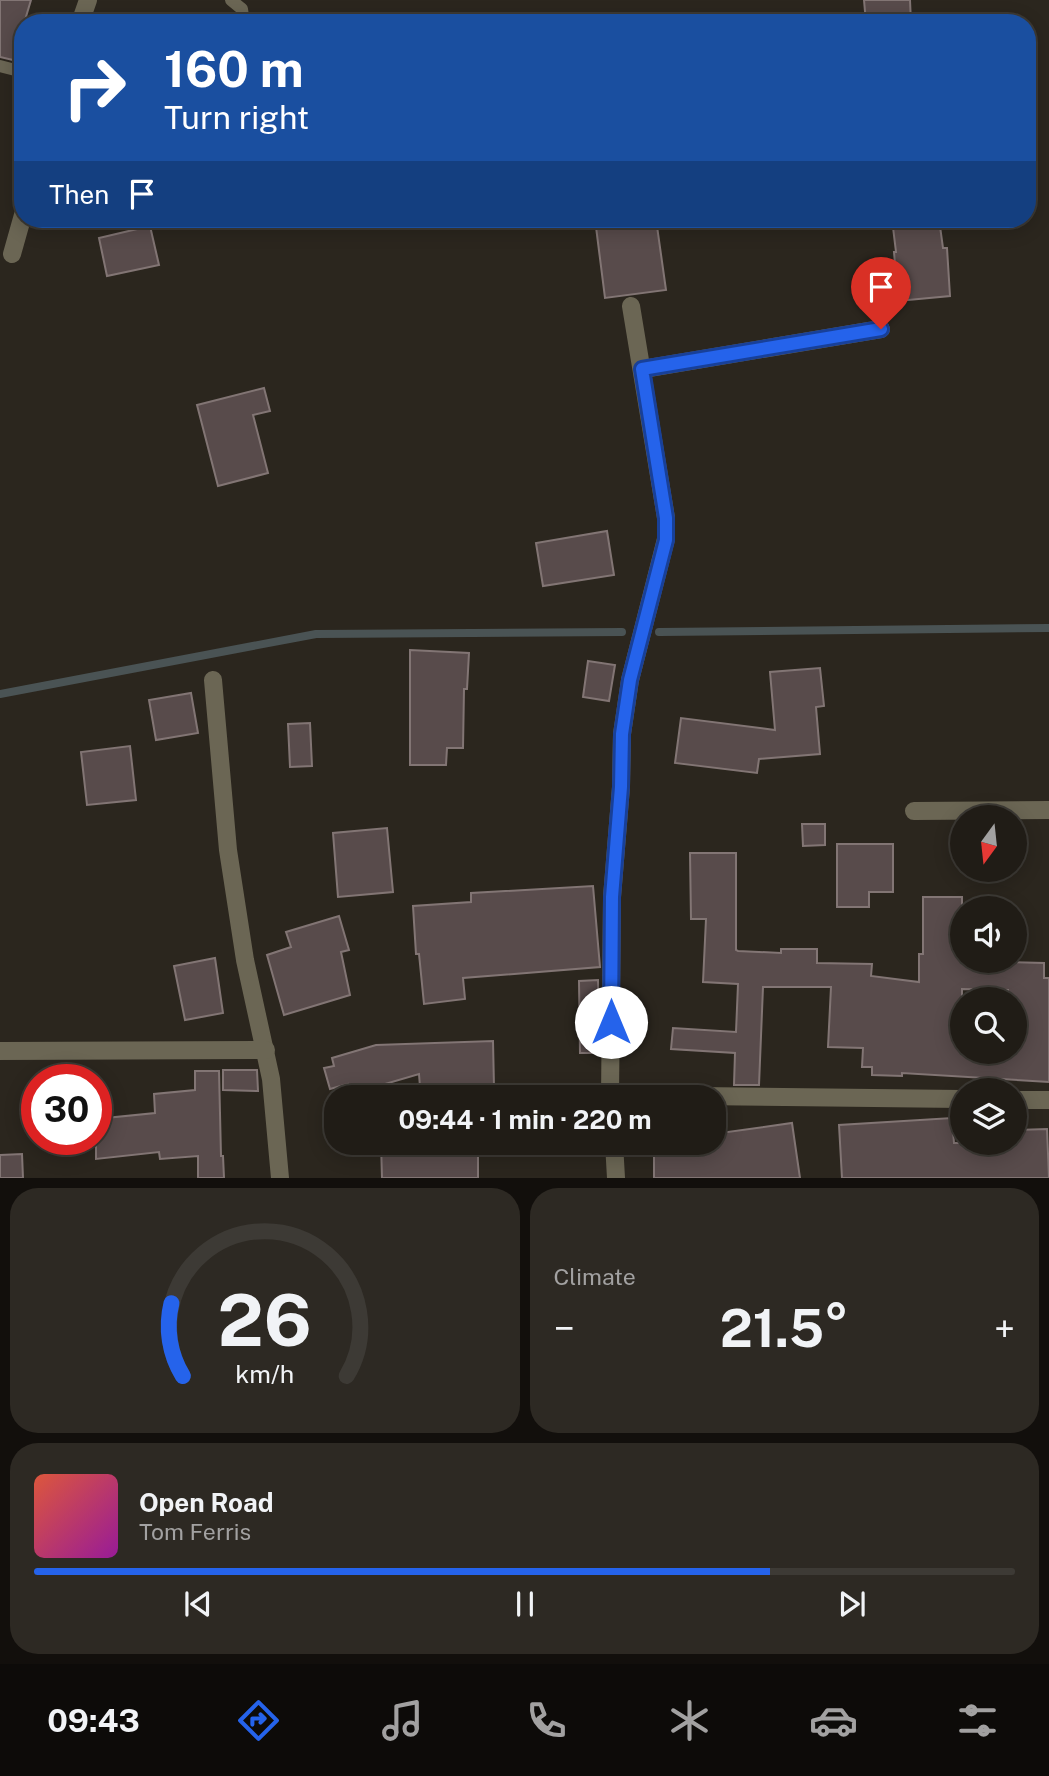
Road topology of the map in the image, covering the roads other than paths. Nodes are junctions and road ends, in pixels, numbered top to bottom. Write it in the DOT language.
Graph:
graph roads {
  1 [pos="231,0"];
  2 [pos="243,14"];
  3 [pos="19,228"];
  4 [pos="12,254"];
  5 [pos="631,306"];
  6 [pos="881,329"];
  7 [pos="642,369"];
  8 [pos="213,680"];
  9 [pos="1049,810"];
  10 [pos="914,811"];
  11 [pos="266,1050"];
  12 [pos="0,1051"];
  13 [pos="610,1085"];
  14 [pos="726,1097"];
  15 [pos="950,1099"];
  16 [pos="1027,1100"];
  17 [pos="1049,1100"];
  18 [pos="615,1155"];
  19 [pos="280,1178"];
  20 [pos="617,1178"];
  1 -- 2 [label="lane"];
  3 -- 4 [label="street"];
  5 -- 7 [label="street"];
  6 -- 7 [label="street"];
  7 -- 13 [label="street"];
  8 -- 11 [label="street"];
  9 -- 10 [label="street"];
  11 -- 12 [label="street"];
  11 -- 19 [label="street"];
  14 -- 15 [label="street"];
  16 -- 17 [label="street"];
  18 -- 20 [label="street"];
}
